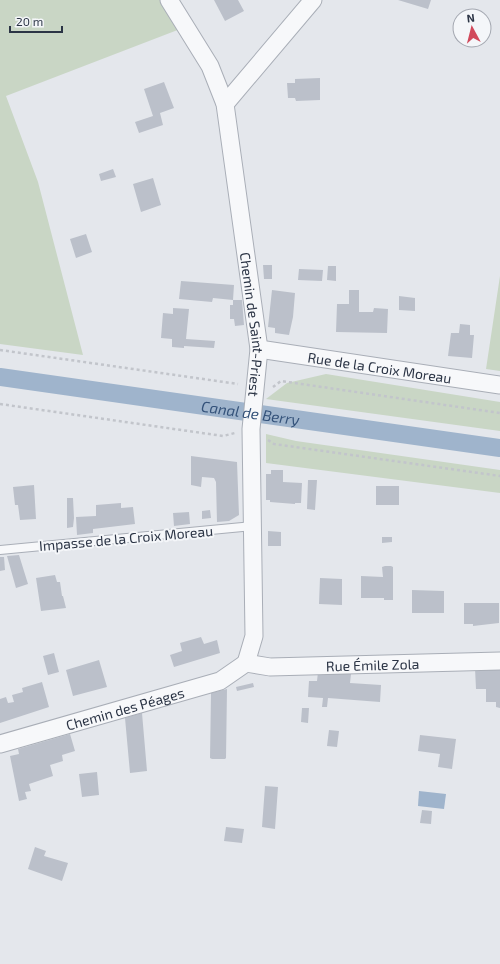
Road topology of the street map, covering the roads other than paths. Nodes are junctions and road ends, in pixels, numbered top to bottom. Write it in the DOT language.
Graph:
graph roads {
  1 [pos="169,0"];
  2 [pos="313,0"];
  3 [pos="225,104"];
  4 [pos="258,349"];
  5 [pos="500,385"];
  6 [pos="253,526"];
  7 [pos="0,550"];
  8 [pos="500,661"];
  9 [pos="246,663"];
  10 [pos="0,744"];
  1 -- 3 [label="street, Chemin de Saint-Priest"];
  2 -- 3 [label="street"];
  3 -- 4 [label="street, Chemin de Saint-Priest"];
  4 -- 5 [label="street, Rue de la Croix Moreau"];
  4 -- 6 [label="street, Chemin de Saint-Priest"];
  6 -- 7 [label="lane, Impasse de la Croix Moreau"];
  6 -- 9 [label="street, Chemin de Saint-Priest"];
  8 -- 9 [label="street, Rue Émile Zola"];
  9 -- 10 [label="street, Chemin des Péages"];
}
